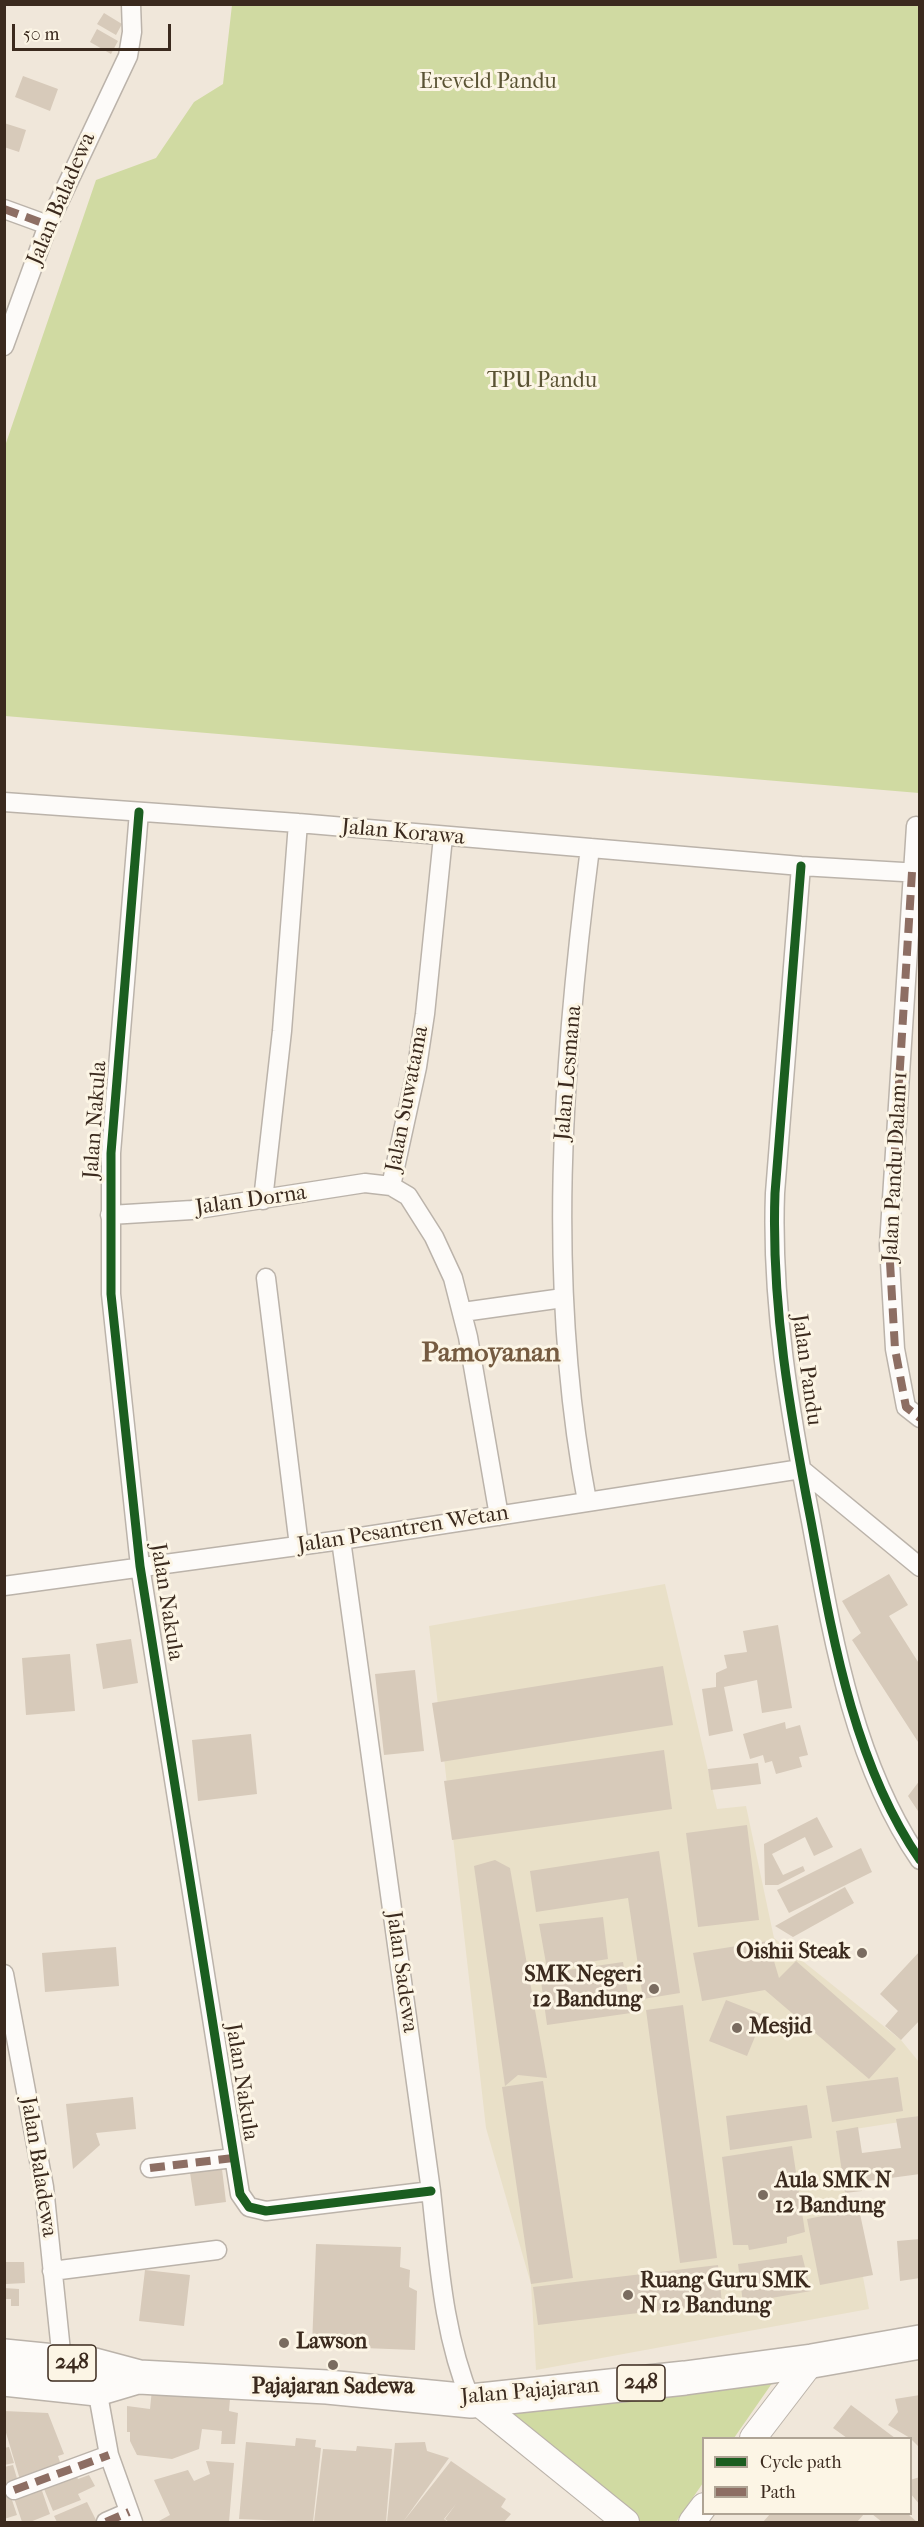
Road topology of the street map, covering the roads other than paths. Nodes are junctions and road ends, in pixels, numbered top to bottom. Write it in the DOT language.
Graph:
graph roads {
  1 [pos="131,4"];
  2 [pos="4,209"];
  3 [pos="48,225"];
  4 [pos="4,346"];
  5 [pos="4,802"];
  6 [pos="139,812"];
  7 [pos="298,823"];
  8 [pos="916,826"];
  9 [pos="443,837"];
  10 [pos="590,848"];
  11 [pos="801,866"];
  12 [pos="916,873"];
  13 [pos="391,1186"];
  14 [pos="263,1200"];
  15 [pos="110,1215"];
  16 [pos="266,1278"];
  17 [pos="563,1298"];
  18 [pos="463,1312"];
  19 [pos="920,1418"];
  20 [pos="801,1469"];
  21 [pos="586,1501"];
  22 [pos="499,1516"];
  23 [pos="341,1540"];
  24 [pos="299,1546"];
  25 [pos="140,1566"];
  26 [pos="920,1567"];
  27 [pos="4,1586"];
  28 [pos="920,1860"];
  29 [pos="4,1974"];
  30 [pos="233,2158"];
  31 [pos="150,2168"];
  32 [pos="431,2191"];
  33 [pos="217,2250"];
  34 [pos="52,2271"];
  35 [pos="920,2342"];
  36 [pos="4,2356"];
  37 [pos="62,2361"];
  38 [pos="812,2361"];
  39 [pos="139,2377"];
  40 [pos="4,2379"];
  41 [pos="97,2389"];
  42 [pos="471,2401"];
  43 [pos="755,2437"];
  44 [pos="109,2455"];
  45 [pos="14,2490"];
  46 [pos="702,2509"];
  47 [pos="131,2517"];
  48 [pos="106,2523"];
  49 [pos="626,2523"];
  50 [pos="692,2523"];
  1 -- 3 [label="street, Jalan Baladewa"];
  2 -- 3 [label="street"];
  3 -- 4 [label="street, Jalan Baladewa"];
  5 -- 6 [label="street, Jalan Korawa"];
  6 -- 7 [label="street, Jalan Korawa"];
  6 -- 15 [label="street, Jalan Nakula"];
  7 -- 9 [label="street, Jalan Korawa"];
  7 -- 14 [label="street"];
  8 -- 12 [label="street, Jalan Pandu Dalam 1"];
  9 -- 10 [label="street, Jalan Korawa"];
  9 -- 13 [label="street, Jalan Suwatama"];
  10 -- 11 [label="street, Jalan Korawa"];
  10 -- 17 [label="street, Jalan Lesmana"];
  11 -- 12 [label="street"];
  11 -- 20 [label="street, Jalan Pandu"];
  12 -- 19 [label="street, Jalan Pandu Dalam 1"];
  13 -- 14 [label="street, Jalan Dorna"];
  13 -- 18 [label="street, Jalan Suwatama"];
  14 -- 15 [label="street, Jalan Dorna"];
  15 -- 25 [label="street, Jalan Nakula"];
  16 -- 24 [label="street"];
  17 -- 18 [label="street"];
  17 -- 21 [label="street, Jalan Lesmana"];
  18 -- 22 [label="street, Jalan Suwatama"];
  20 -- 21 [label="street, Jalan Pesantren Wetan"];
  20 -- 26 [label="street"];
  20 -- 28 [label="street, Jalan Pandu"];
  21 -- 22 [label="street, Jalan Pesantren Wetan"];
  22 -- 23 [label="street, Jalan Pesantren Wetan"];
  23 -- 24 [label="street, Jalan Pesantren Wetan"];
  23 -- 32 [label="street, Jalan Sadewa"];
  24 -- 25 [label="street, Jalan Pesantren Wetan"];
  25 -- 27 [label="street, Jalan Pesantren Wetan"];
  25 -- 30 [label="street, Jalan Nakula"];
  29 -- 34 [label="street, Jalan Baladewa"];
  30 -- 31 [label="street"];
  30 -- 32 [label="street, Jalan Nakula"];
  32 -- 42 [label="street, Jalan Sadewa"];
  33 -- 34 [label="street"];
  34 -- 37 [label="street, Jalan Baladewa"];
  35 -- 38 [label="highway, Jalan Pajajaran / 248"];
  36 -- 37 [label="highway, Jalan Pajajaran / 248"];
  37 -- 39 [label="highway, Jalan Pajajaran / 248"];
  38 -- 42 [label="highway, Jalan Pajajaran / 248"];
  38 -- 43 [label="main road"];
  39 -- 41 [label="highway, Jalan Pajajaran / 248"];
  39 -- 42 [label="highway, Jalan Pajajaran / 248"];
  40 -- 41 [label="highway, Jalan Pajajaran / 248"];
  41 -- 44 [label="street"];
  42 -- 49 [label="main road"];
  44 -- 45 [label="street"];
  44 -- 47 [label="street"];
  46 -- 50 [label="main road"];
  47 -- 48 [label="street"];
}
